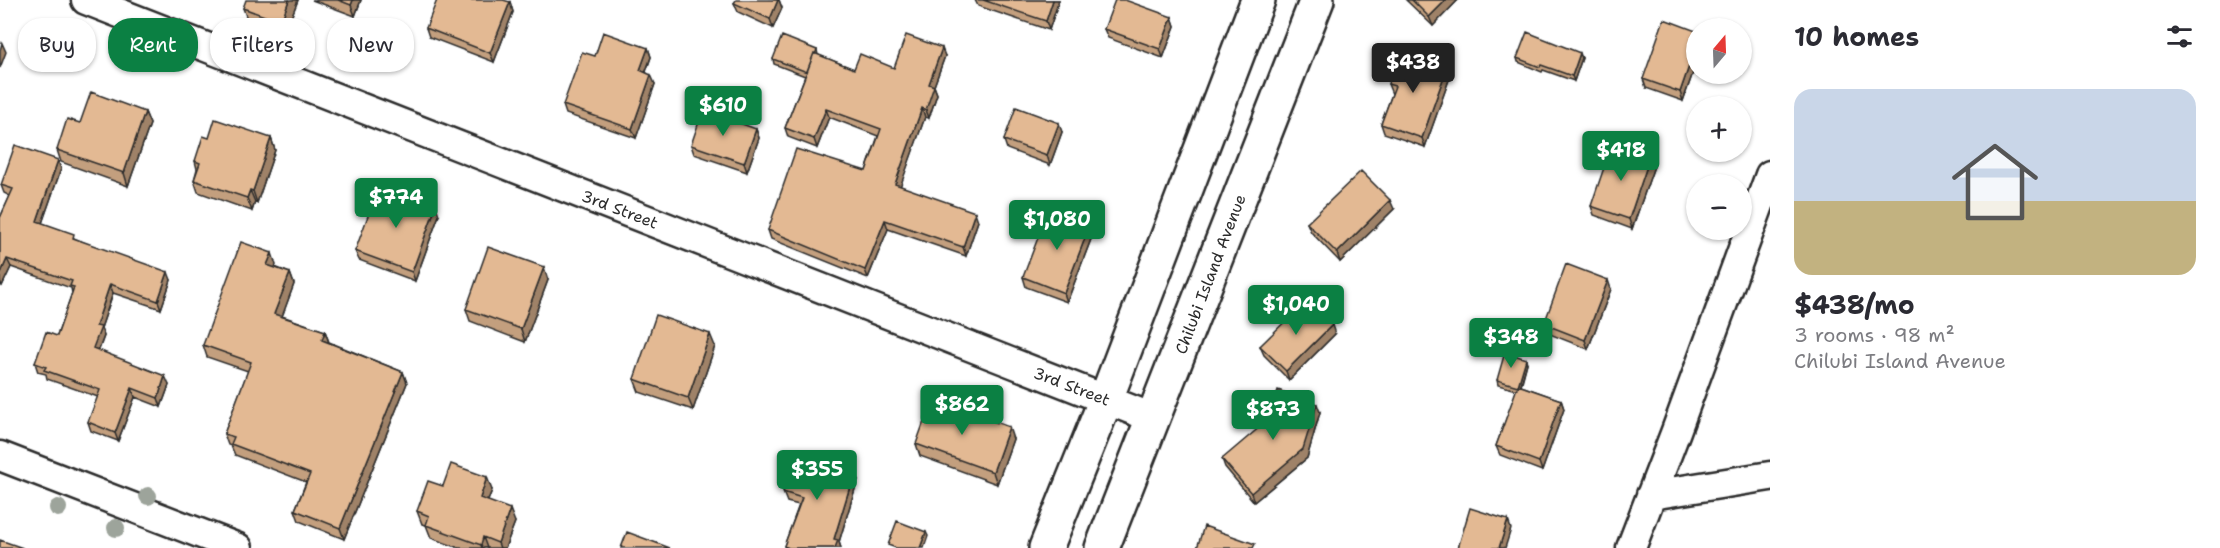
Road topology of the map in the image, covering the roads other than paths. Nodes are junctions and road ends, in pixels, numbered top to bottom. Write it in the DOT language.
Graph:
graph roads {
  1 [pos="86,0"];
  2 [pos="1258,0"];
  3 [pos="1317,0"];
  4 [pos="1767,193"];
  5 [pos="1106,399"];
  6 [pos="1153,418"];
  7 [pos="0,456"];
  8 [pos="1770,476"];
  9 [pos="1651,495"];
  10 [pos="237,548"];
  11 [pos="1046,548"];
  12 [pos="1102,548"];
  13 [pos="1631,548"];
  1 -- 5 [label="street, 3rd Street"];
  2 -- 5 [label="street"];
  3 -- 6 [label="street, Chilubi Island Avenue"];
  4 -- 9 [label="street"];
  5 -- 6 [label="street, 3rd Street"];
  5 -- 11 [label="street"];
  6 -- 12 [label="street, Chilubi Island Avenue"];
  7 -- 10 [label="street"];
  8 -- 9 [label="street"];
  9 -- 13 [label="street"];
}
